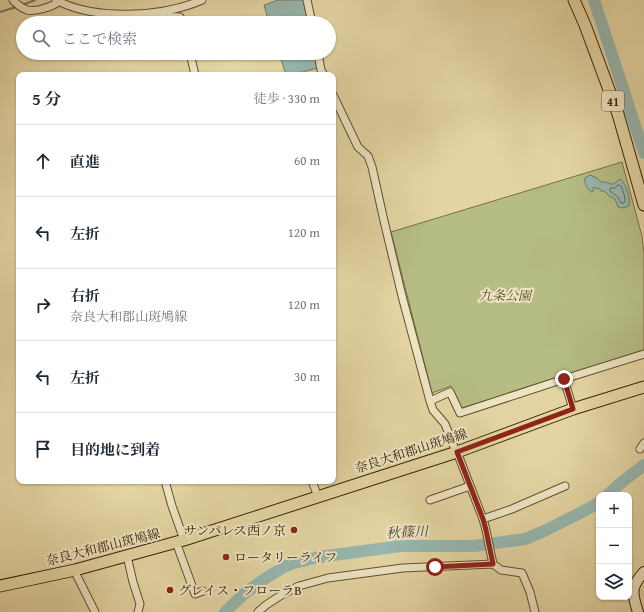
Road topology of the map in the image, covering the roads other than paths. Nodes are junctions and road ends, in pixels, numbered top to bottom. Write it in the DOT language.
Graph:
graph roads {
  1 [pos="13,0"];
  2 [pos="202,0"];
  3 [pos="307,0"];
  4 [pos="574,0"];
  5 [pos="57,1"];
  6 [pos="146,14"];
  7 [pos="160,16"];
  8 [pos="310,16"];
  9 [pos="192,60"];
  10 [pos="319,60"];
  11 [pos="194,72"];
  12 [pos="322,72"];
  13 [pos="336,101"];
  14 [pos="644,205"];
  15 [pos="644,354"];
  16 [pos="564,379"];
  17 [pos="644,388"];
  18 [pos="430,401"];
  19 [pos="573,409"];
  20 [pos="456,452"];
  21 [pos="166,484"];
  22 [pos="313,484"];
  23 [pos="470,486"];
  24 [pos="564,486"];
  25 [pos="318,497"];
  26 [pos="430,500"];
  27 [pos="483,519"];
  28 [pos="180,541"];
  29 [pos="127,556"];
  30 [pos="492,562"];
  31 [pos="75,570"];
  32 [pos="644,572"];
  33 [pos="0,586"];
  34 [pos="203,591"];
  35 [pos="95,612"];
  36 [pos="138,612"];
  37 [pos="258,612"];
  38 [pos="535,612"];
  39 [pos="638,612"];
  1 -- 5 [label="street"];
  2 -- 6 [label="street"];
  3 -- 8 [label="street"];
  4 -- 14 [label="main road, 41"];
  5 -- 6 [label="street"];
  6 -- 7 [label="street"];
  9 -- 11 [label="street"];
  10 -- 12 [label="street"];
  13 -- 18 [label="street"];
  15 -- 16 [label="street"];
  16 -- 18 [label="street"];
  16 -- 19 [label="street"];
  17 -- 19 [label="main road, 奈良大和郡山斑鳩線"];
  18 -- 20 [label="street"];
  19 -- 20 [label="main road, 奈良大和郡山斑鳩線"];
  20 -- 23 [label="street"];
  20 -- 25 [label="main road, 奈良大和郡山斑鳩線"];
  21 -- 28 [label="street"];
  22 -- 25 [label="street"];
  23 -- 26 [label="street"];
  23 -- 27 [label="street"];
  24 -- 27 [label="street"];
  25 -- 28 [label="main road, 奈良大和郡山斑鳩線"];
  27 -- 30 [label="street"];
  28 -- 29 [label="main road, 奈良大和郡山斑鳩線"];
  28 -- 34 [label="street"];
  29 -- 31 [label="main road, 奈良大和郡山斑鳩線"];
  29 -- 36 [label="street"];
  30 -- 37 [label="street"];
  30 -- 38 [label="street"];
  31 -- 33 [label="main road, 奈良大和郡山斑鳩線"];
  31 -- 35 [label="street"];
  32 -- 39 [label="street"];
}
